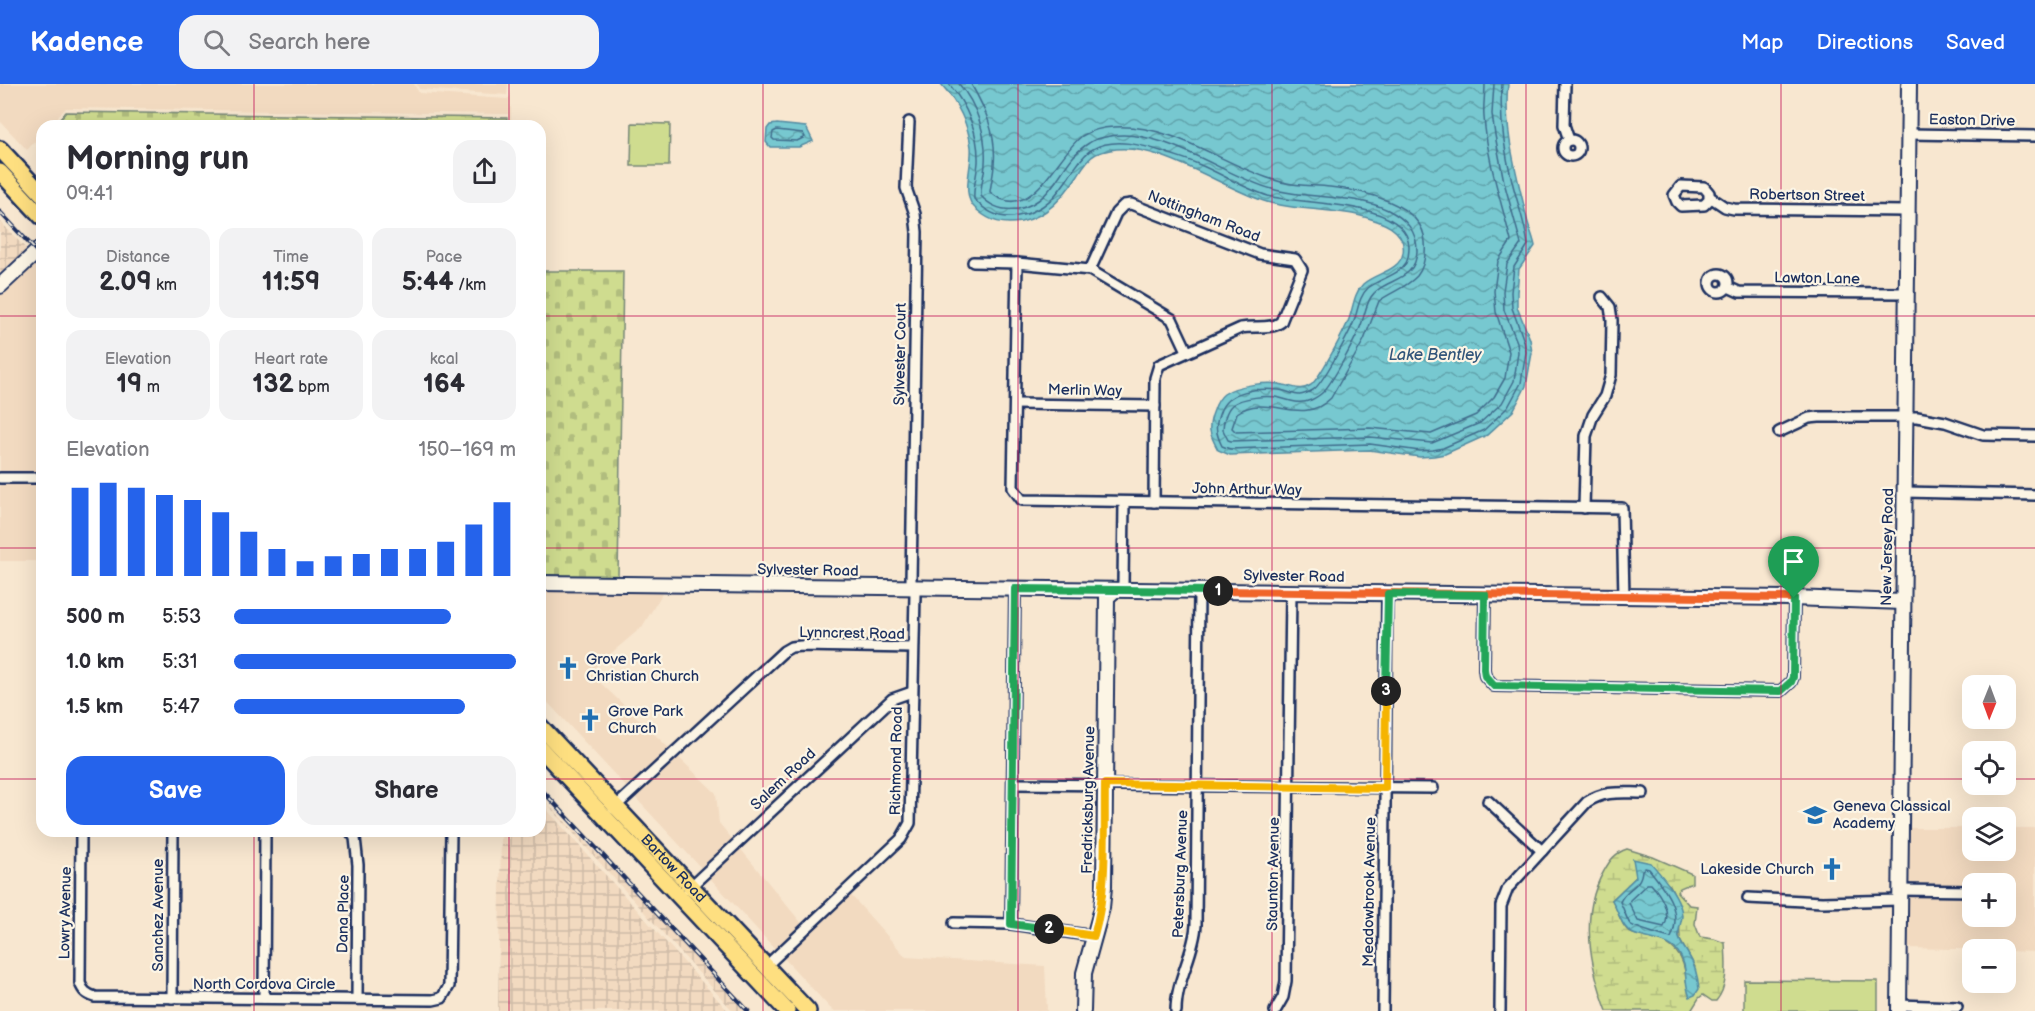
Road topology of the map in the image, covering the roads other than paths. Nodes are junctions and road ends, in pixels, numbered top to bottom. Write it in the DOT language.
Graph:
graph roads {
  1 [pos="1565,84"];
  2 [pos="1909,84"];
  3 [pos="909,122"];
  4 [pos="1908,134"];
  5 [pos="2035,136"];
  6 [pos="1569,140"];
  7 [pos="0,149"];
  8 [pos="0,172"];
  9 [pos="36,188"];
  10 [pos="1710,197"];
  11 [pos="36,211"];
  12 [pos="1907,211"];
  13 [pos="36,252"];
  14 [pos="973,262"];
  15 [pos="1017,263"];
  16 [pos="1090,270"];
  17 [pos="0,286"];
  18 [pos="1728,286"];
  19 [pos="1906,293"];
  20 [pos="1602,297"];
  21 [pos="1187,351"];
  22 [pos="1015,404"];
  23 [pos="1155,406"];
  24 [pos="1906,417"];
  25 [pos="1779,432"];
  26 [pos="2035,436"];
  27 [pos="0,478"];
  28 [pos="36,478"];
  29 [pos="1905,492"];
  30 [pos="2035,495"];
  31 [pos="1124,502"];
  32 [pos="1154,502"];
  33 [pos="1584,508"];
  34 [pos="546,583"];
  35 [pos="913,588"];
  36 [pos="1015,589"];
  37 [pos="1115,590"];
  38 [pos="1199,591"];
  39 [pos="1291,592"];
  40 [pos="1388,594"];
  41 [pos="1485,595"];
  42 [pos="1624,597"];
  43 [pos="1794,598"];
  44 [pos="1903,602"];
  45 [pos="913,648"];
  46 [pos="912,692"];
  47 [pos="546,733"];
  48 [pos="546,753"];
  49 [pos="1013,784"];
  50 [pos="1105,784"];
  51 [pos="1197,786"];
  52 [pos="1289,787"];
  53 [pos="1385,788"];
  54 [pos="1433,788"];
  55 [pos="1643,793"];
  56 [pos="1488,801"];
  57 [pos="610,812"];
  58 [pos="81,837"];
  59 [pos="173,837"];
  60 [pos="265,837"];
  61 [pos="354,837"];
  62 [pos="451,837"];
  63 [pos="1542,851"];
  64 [pos="686,892"];
  65 [pos="1962,892"];
  66 [pos="1900,895"];
  67 [pos="1748,898"];
  68 [pos="954,923"];
  69 [pos="1011,924"];
  70 [pos="1094,936"];
  71 [pos="760,971"];
  72 [pos="87,994"];
  73 [pos="172,998"];
  74 [pos="264,998"];
  75 [pos="357,999"];
  76 [pos="1957,1007"];
  77 [pos="1899,1008"];
  78 [pos="787,1011"];
  79 [pos="807,1011"];
  80 [pos="1083,1011"];
  81 [pos="1176,1011"];
  82 [pos="1275,1011"];
  83 [pos="1383,1011"];
  84 [pos="1500,1011"];
  1 -- 6 [label="street"];
  2 -- 4 [label="street, New Jersey Road"];
  3 -- 35 [label="street, Sylvester Court"];
  4 -- 5 [label="street, Easton Drive"];
  4 -- 12 [label="street, New Jersey Road"];
  7 -- 9 [label="main road"];
  8 -- 11 [label="main road"];
  10 -- 12 [label="street, Robertson Street"];
  12 -- 19 [label="street, New Jersey Road"];
  13 -- 17 [label="street"];
  14 -- 15 [label="street"];
  15 -- 16 [label="street"];
  15 -- 22 [label="street, John Arthur Way"];
  16 -- 21 [label="street"];
  16 -- 21 [label="street, Nottingham Road"];
  18 -- 19 [label="street, Lawton Lane"];
  19 -- 24 [label="street, New Jersey Road"];
  20 -- 33 [label="street"];
  21 -- 23 [label="street, Nottingham Road"];
  22 -- 23 [label="street, Merlin Way"];
  22 -- 31 [label="street, John Arthur Way"];
  23 -- 32 [label="street, Nottingham Road"];
  24 -- 25 [label="street"];
  24 -- 26 [label="street"];
  24 -- 29 [label="street, New Jersey Road"];
  27 -- 28 [label="street"];
  29 -- 30 [label="street"];
  29 -- 44 [label="street, New Jersey Road"];
  31 -- 32 [label="street, John Arthur Way"];
  31 -- 37 [label="street"];
  32 -- 33 [label="street, John Arthur Way"];
  33 -- 42 [label="street, John Arthur Way"];
  34 -- 35 [label="street, Sylvester Road"];
  35 -- 36 [label="street, Sylvester Road"];
  35 -- 45 [label="street, Richmond Road"];
  36 -- 37 [label="street, Sylvester Road"];
  36 -- 49 [label="street"];
  37 -- 38 [label="street, Sylvester Road"];
  37 -- 50 [label="street, Fredricksburg Avenue"];
  38 -- 39 [label="street, Sylvester Road"];
  38 -- 51 [label="street, Petersburg Avenue"];
  39 -- 40 [label="street, Sylvester Road"];
  39 -- 52 [label="street, Staunton Avenue"];
  40 -- 41 [label="street, Sylvester Road"];
  40 -- 53 [label="street, Meadowbrook Avenue"];
  41 -- 42 [label="street, Sylvester Road"];
  41 -- 43 [label="street"];
  42 -- 43 [label="street, Sylvester Road"];
  43 -- 44 [label="street, Sylvester Road"];
  44 -- 66 [label="street, New Jersey Road"];
  45 -- 46 [label="street, Richmond Road"];
  45 -- 57 [label="street, Lynncrest Road"];
  46 -- 64 [label="street, Salem Road"];
  46 -- 71 [label="street, Richmond Road"];
  47 -- 57 [label="main road, Bartow Road"];
  48 -- 57 [label="main road, Bartow Road"];
  49 -- 50 [label="street"];
  49 -- 69 [label="street"];
  50 -- 51 [label="street"];
  50 -- 70 [label="street, Fredricksburg Avenue"];
  51 -- 52 [label="street"];
  51 -- 81 [label="street, Petersburg Avenue"];
  52 -- 53 [label="street"];
  52 -- 82 [label="street, Staunton Avenue"];
  53 -- 54 [label="street"];
  53 -- 83 [label="street, Meadowbrook Avenue"];
  55 -- 63 [label="street"];
  56 -- 63 [label="street"];
  57 -- 64 [label="main road, Bartow Road"];
  58 -- 72 [label="street, Lowry Avenue"];
  59 -- 73 [label="street, Sanchez Avenue"];
  60 -- 74 [label="street"];
  61 -- 75 [label="street, Dana Place"];
  62 -- 75 [label="street, North Cordova Circle"];
  63 -- 84 [label="street"];
  64 -- 71 [label="main road, Bartow Road"];
  65 -- 66 [label="street"];
  66 -- 67 [label="street"];
  66 -- 77 [label="street, New Jersey Road"];
  68 -- 69 [label="street"];
  69 -- 70 [label="street"];
  70 -- 80 [label="street, Fredricksburg Avenue"];
  71 -- 78 [label="main road, Bartow Road"];
  71 -- 79 [label="main road, Bartow Road"];
  72 -- 73 [label="street, North Cordova Circle"];
  73 -- 74 [label="street, North Cordova Circle"];
  74 -- 75 [label="street, North Cordova Circle"];
  76 -- 77 [label="street"];
}
